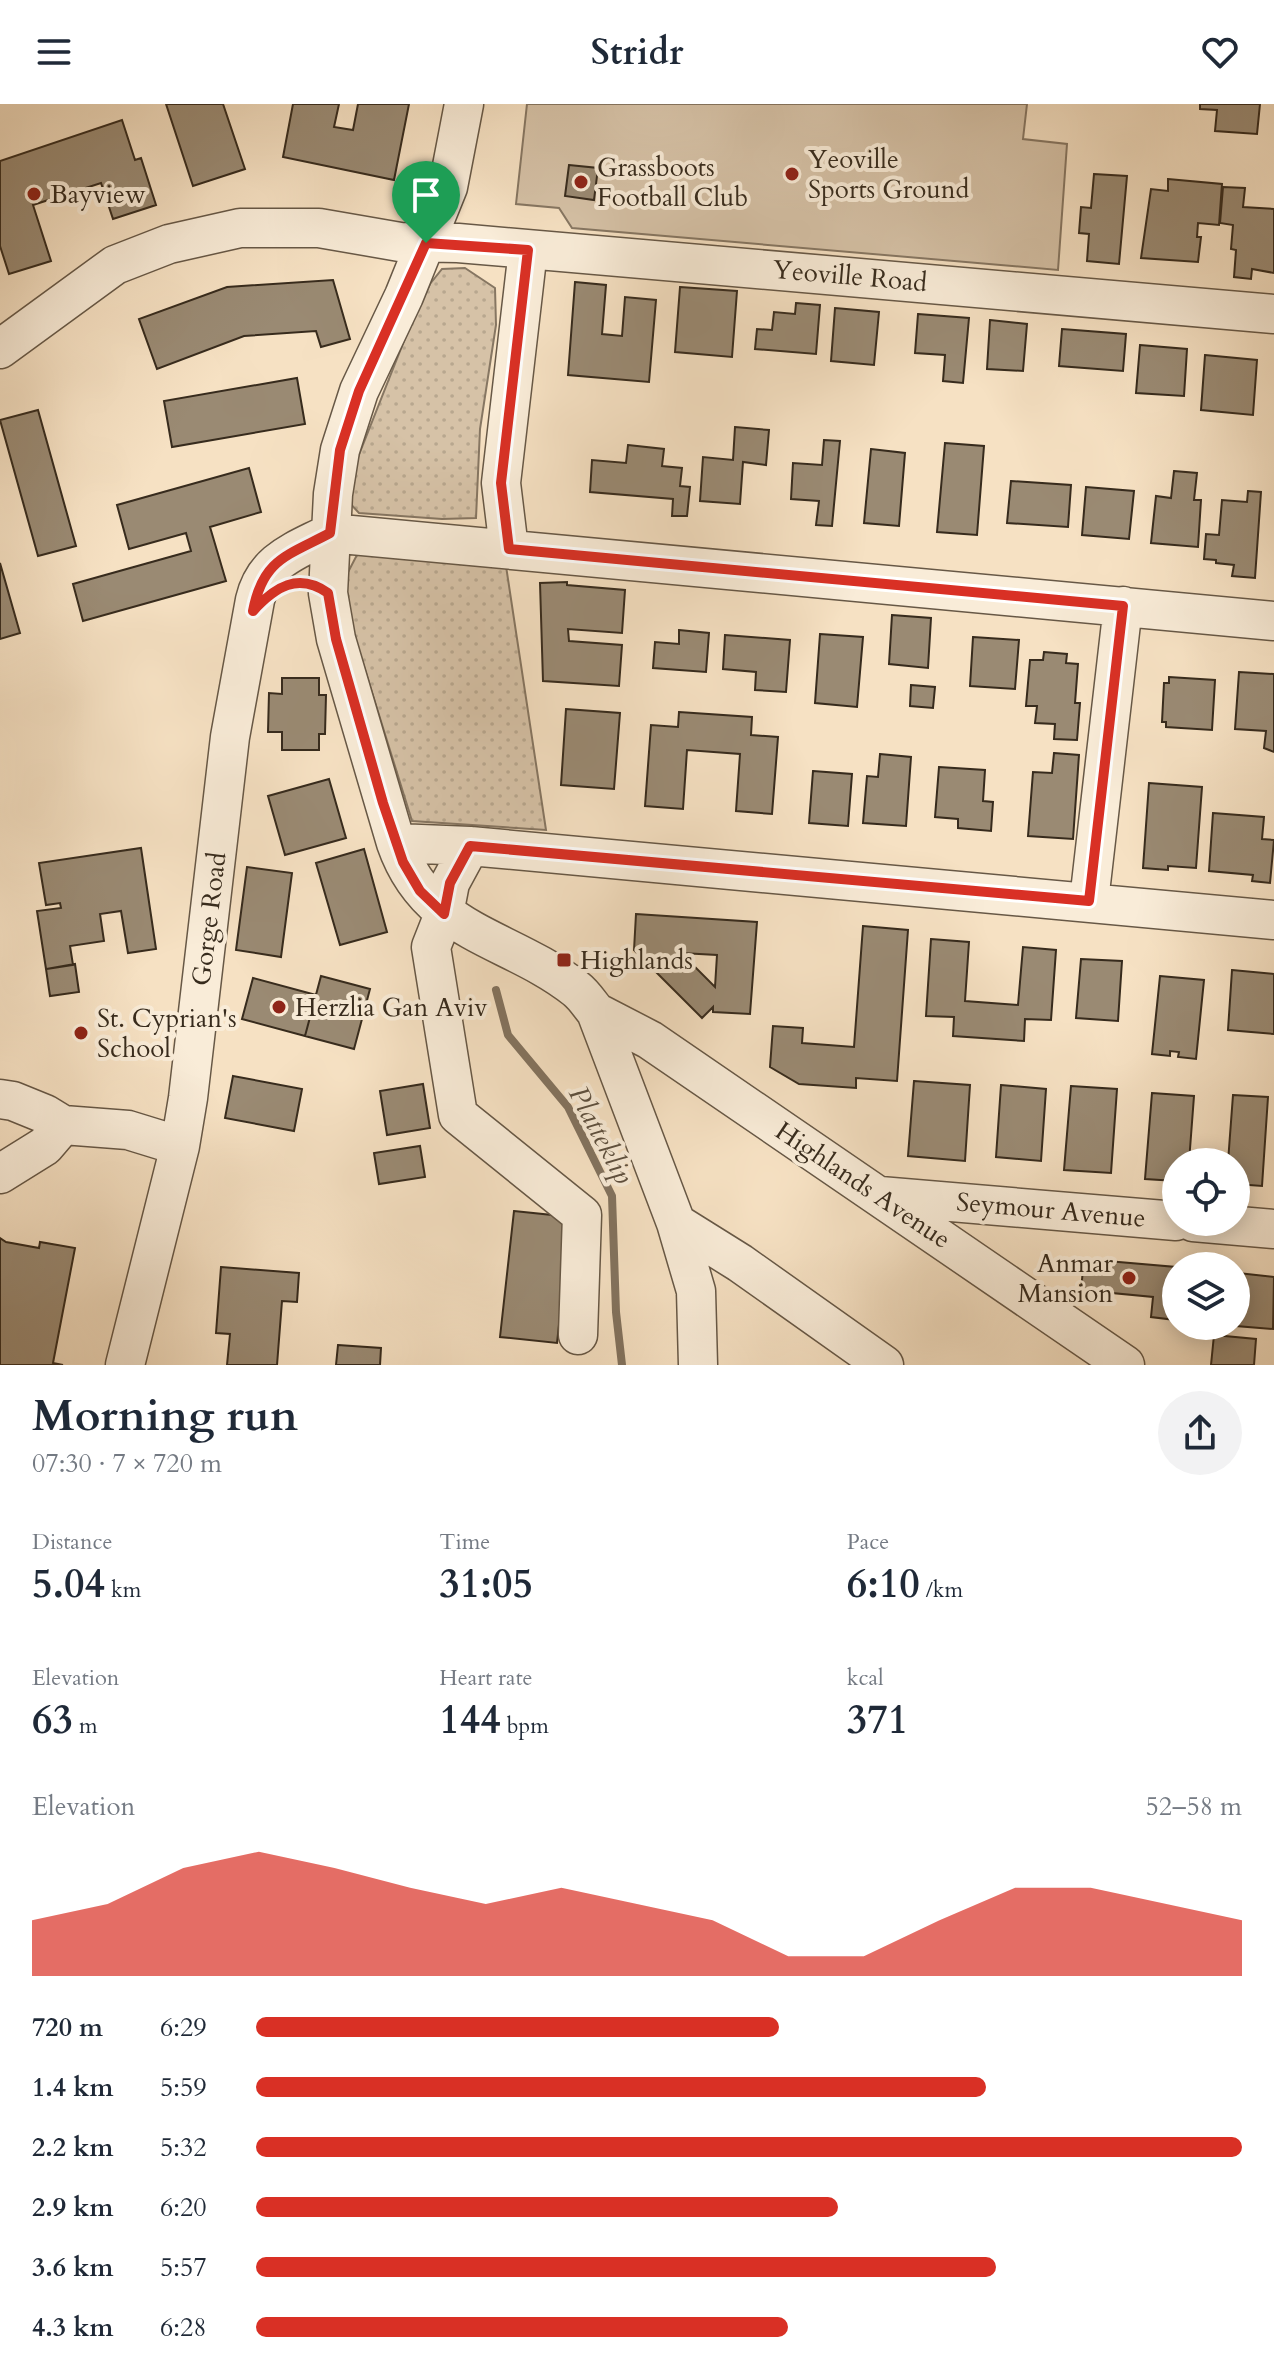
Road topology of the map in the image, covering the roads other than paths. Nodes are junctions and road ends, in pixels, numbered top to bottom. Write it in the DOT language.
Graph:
graph roads {
  1 [pos="464,104"];
  2 [pos="426,243"];
  3 [pos="528,250"];
  4 [pos="1274,314"];
  5 [pos="0,349"];
  6 [pos="330,533"];
  7 [pos="509,549"];
  8 [pos="328,593"];
  9 [pos="1123,606"];
  10 [pos="253,611"];
  11 [pos="1274,621"];
  12 [pos="396,843"];
  13 [pos="470,846"];
  14 [pos="1089,901"];
  15 [pos="444,914"];
  16 [pos="1274,920"];
  17 [pos="596,1012"];
  18 [pos="0,1099"];
  19 [pos="63,1125"];
  20 [pos="180,1146"];
  21 [pos="0,1174"];
  22 [pos="878,1196"];
  23 [pos="1016,1207"];
  24 [pos="1162,1220"];
  25 [pos="676,1223"];
  26 [pos="1250,1227"];
  27 [pos="1274,1229"];
  28 [pos="992,1274"];
  29 [pos="578,1335"];
  30 [pos="125,1365"];
  31 [pos="698,1365"];
  32 [pos="884,1365"];
  33 [pos="1125,1365"];
  1 -- 2 [label="street"];
  2 -- 3 [label="street, Yeoville Road"];
  2 -- 5 [label="street, Yeoville Road"];
  2 -- 6 [label="street"];
  3 -- 4 [label="street, Yeoville Road"];
  3 -- 7 [label="street"];
  6 -- 7 [label="street"];
  6 -- 8 [label="street"];
  6 -- 10 [label="street, Gorge Road"];
  7 -- 9 [label="street"];
  8 -- 10 [label="street"];
  8 -- 12 [label="street"];
  9 -- 11 [label="street"];
  9 -- 14 [label="street"];
  10 -- 20 [label="street, Gorge Road"];
  12 -- 13 [label="street"];
  12 -- 15 [label="street"];
  13 -- 14 [label="street"];
  13 -- 15 [label="street"];
  14 -- 16 [label="street"];
  15 -- 17 [label="street"];
  15 -- 29 [label="street"];
  17 -- 22 [label="street, Highlands Avenue"];
  17 -- 25 [label="street"];
  18 -- 19 [label="street"];
  19 -- 20 [label="street"];
  19 -- 21 [label="street"];
  20 -- 30 [label="street, Gorge Road"];
  22 -- 23 [label="street, Seymour Avenue"];
  22 -- 28 [label="street, Highlands Avenue"];
  23 -- 24 [label="street, Seymour Avenue"];
  23 -- 28 [label="street"];
  25 -- 31 [label="street"];
  25 -- 32 [label="street"];
  26 -- 27 [label="street"];
  28 -- 33 [label="street, Highlands Avenue"];
}
